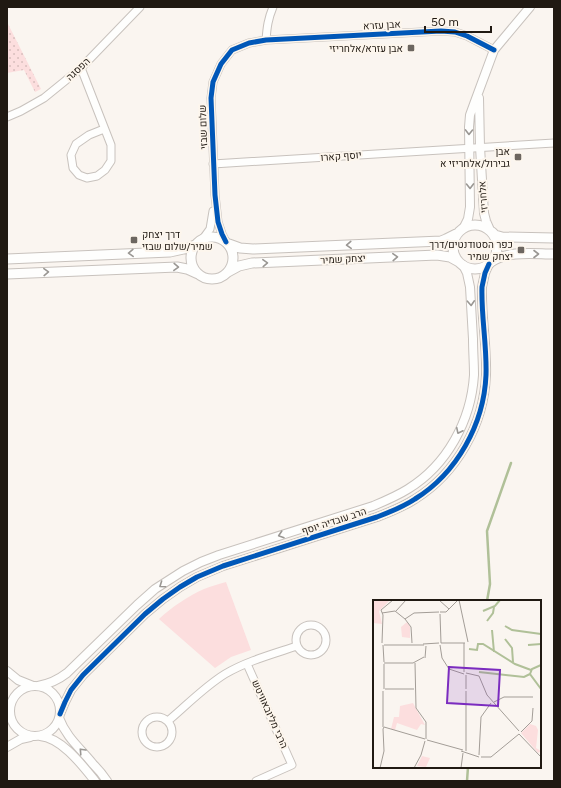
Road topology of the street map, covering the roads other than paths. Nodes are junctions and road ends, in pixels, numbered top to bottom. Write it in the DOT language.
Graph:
graph roads {
  1 [pos="140,7"];
  2 [pos="273,7"];
  3 [pos="530,7"];
  4 [pos="266,40"];
  5 [pos="494,50"];
  6 [pos="81,68"];
  7 [pos="479,90"];
  8 [pos="7,117"];
  9 [pos="104,129"];
  10 [pos="554,143"];
  11 [pos="469,147"];
  12 [pos="480,147"];
  13 [pos="213,164"];
  14 [pos="215,194"];
  15 [pos="464,227"];
  16 [pos="491,231"];
  17 [pos="456,234"];
  18 [pos="554,238"];
  19 [pos="199,242"];
  20 [pos="228,243"];
  21 [pos="554,254"];
  22 [pos="7,259"];
  23 [pos="490,263"];
  24 [pos="461,264"];
  25 [pos="228,272"];
  26 [pos="7,274"];
  27 [pos="198,274"];
  28 [pos="297,646"];
  29 [pos="247,664"];
  30 [pos="7,671"];
  31 [pos="36,686"];
  32 [pos="7,699"];
  33 [pos="10,713"];
  34 [pos="60,716"];
  35 [pos="168,721"];
  36 [pos="7,725"];
  37 [pos="36,737"];
  38 [pos="7,747"];
  39 [pos="95,781"];
  40 [pos="107,781"];
  41 [pos="256,781"];
  1 -- 6 [label="street, הפסגה"];
  2 -- 4 [label="street"];
  3 -- 5 [label="street, אלחריזי"];
  4 -- 5 [label="street, אבן עזרא"];
  4 -- 13 [label="street, שלום שבזי"];
  5 -- 7 [label="street, אלחריזי"];
  6 -- 8 [label="street, הפסגה"];
  6 -- 9 [label="street"];
  7 -- 11 [label="street, אלחריזי, one-way"];
  7 -- 12 [label="street, אלחריזי"];
  9 -- 9 [label="street"];
  10 -- 12 [label="street, יוסף קארו"];
  11 -- 12 [label="street, יוסף קארו"];
  11 -- 13 [label="street, יוסף קארו"];
  11 -- 15 [label="street, אלחריזי, one-way"];
  12 -- 16 [label="street, אלחריזי"];
  13 -- 14 [label="street, שלום שבזי"];
  14 -- 19 [label="street, שלום שבזי"];
  14 -- 20 [label="street, שלום שבזי"];
  15 -- 16 [label="main road"];
  15 -- 17 [label="main road"];
  16 -- 18 [label="main road"];
  16 -- 23 [label="main road"];
  17 -- 20 [label="main road, יצחק שמיר, one-way"];
  17 -- 24 [label="main road"];
  19 -- 20 [label="main road"];
  19 -- 22 [label="main road, one-way"];
  19 -- 27 [label="main road"];
  20 -- 25 [label="main road"];
  23 -- 21 [label="main road, one-way"];
  23 -- 24 [label="main road"];
  23 -- 34 [label="street, הרב עובדיה יוסף"];
  25 -- 24 [label="main road, יצחק שמיר, one-way"];
  24 -- 31 [label="street, הרב עובדיה יוסף, one-way"];
  25 -- 27 [label="main road"];
  26 -- 27 [label="main road, one-way"];
  28 -- 28 [label="street"];
  28 -- 29 [label="street"];
  29 -- 35 [label="street"];
  29 -- 41 [label="street, הרבי מליובאוויטש"];
  30 -- 31 [label="street"];
  31 -- 33 [label="street"];
  31 -- 34 [label="street"];
  32 -- 33 [label="street"];
  33 -- 36 [label="street"];
  33 -- 37 [label="street"];
  34 -- 37 [label="street"];
  40 -- 34 [label="street, one-way"];
  35 -- 35 [label="street"];
  37 -- 38 [label="street"];
  37 -- 39 [label="street"];
}
